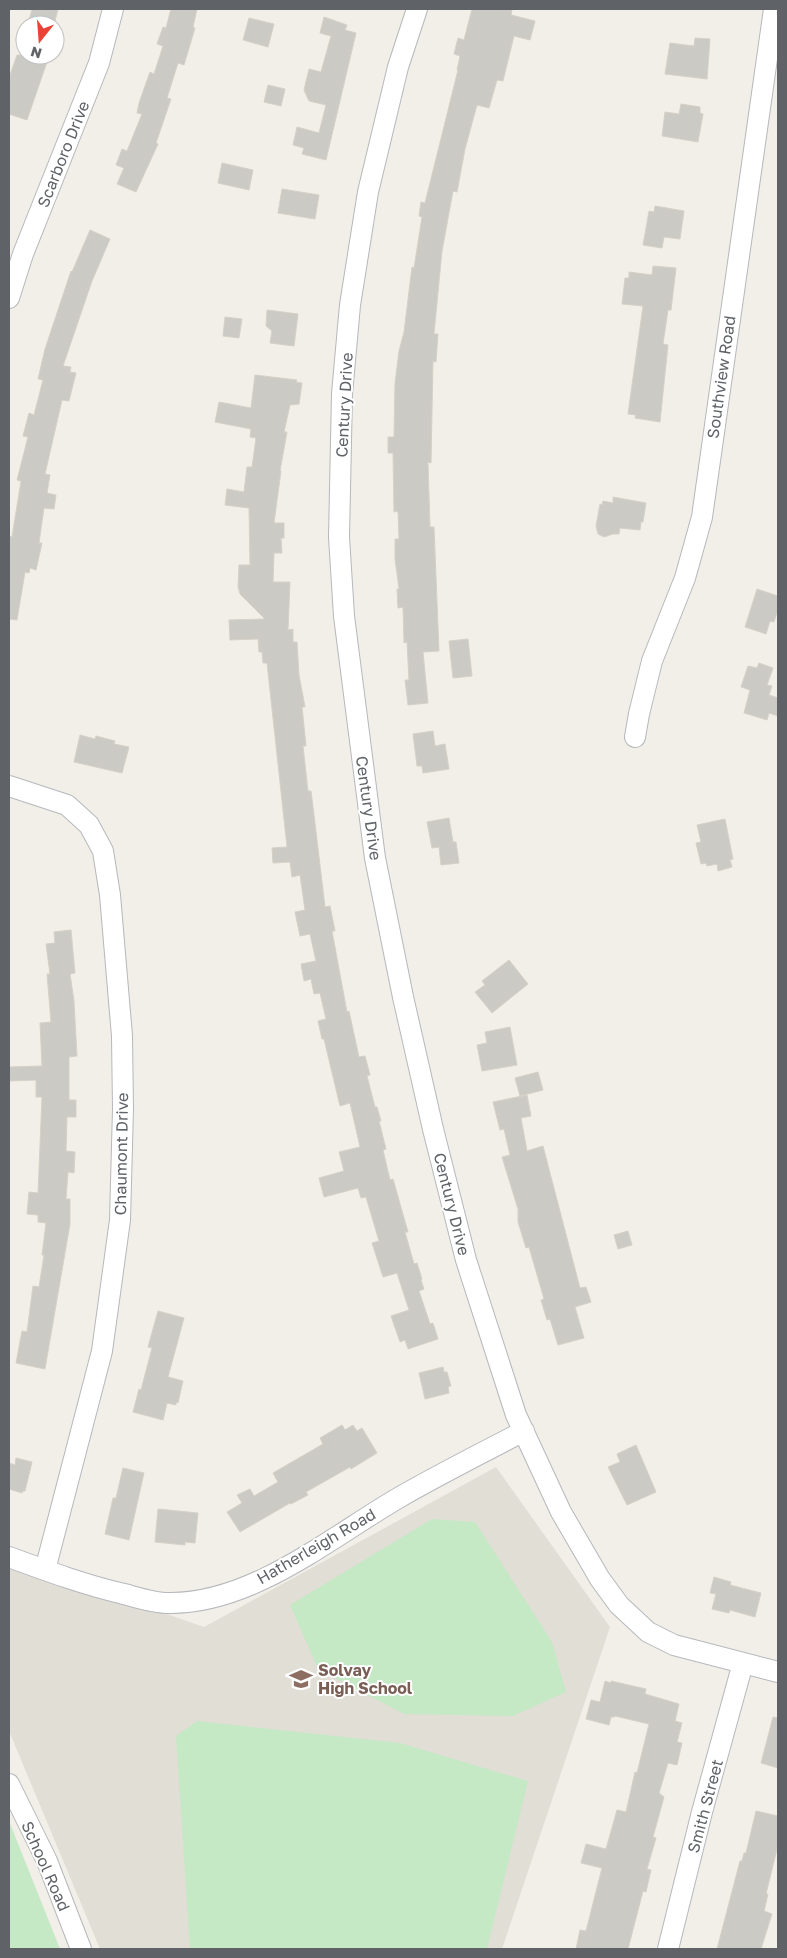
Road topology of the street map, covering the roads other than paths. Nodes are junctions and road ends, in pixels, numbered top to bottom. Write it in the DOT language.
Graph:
graph roads {
  1 [pos="113,9"];
  2 [pos="417,9"];
  3 [pos="774,9"];
  4 [pos="9,298"];
  5 [pos="635,738"];
  6 [pos="9,786"];
  7 [pos="524,1431"];
  8 [pos="9,1558"];
  9 [pos="45,1570"];
  10 [pos="743,1663"];
  11 [pos="778,1672"];
  12 [pos="9,1784"];
  13 [pos="81,1949"];
  14 [pos="668,1949"];
  1 -- 4 [label="street, Scarboro Drive"];
  2 -- 7 [label="street, Century Drive"];
  3 -- 5 [label="street, Southview Road"];
  6 -- 9 [label="street, Chaumont Drive"];
  7 -- 9 [label="street, Hatherleigh Road"];
  7 -- 10 [label="street, Century Drive"];
  8 -- 9 [label="street, Hatherleigh Road"];
  10 -- 11 [label="street, Century Drive"];
  10 -- 14 [label="street, Smith Street"];
  12 -- 13 [label="street, School Road"];
}
